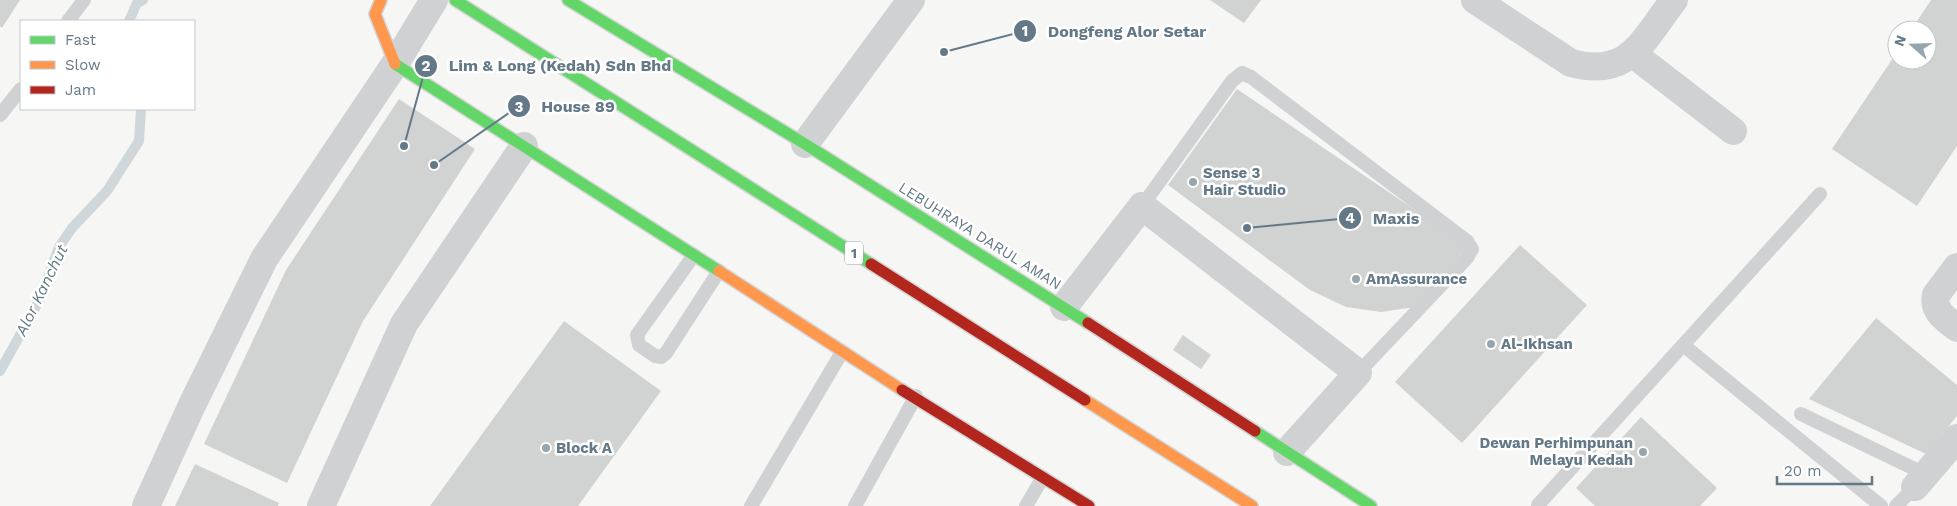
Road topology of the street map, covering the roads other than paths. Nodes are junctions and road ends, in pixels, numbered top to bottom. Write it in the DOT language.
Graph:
graph roads {
  1 [pos="84,0"];
  2 [pos="381,0"];
  3 [pos="434,0"];
  4 [pos="455,0"];
  5 [pos="911,0"];
  6 [pos="1474,0"];
  7 [pos="1674,0"];
  8 [pos="572,1"];
  9 [pos="69,20"];
  10 [pos="1633,54"];
  11 [pos="395,64"];
  12 [pos="20,89"];
  13 [pos="0,115"];
  14 [pos="1732,131"];
  15 [pos="806,144"];
  16 [pos="524,146"];
  17 [pos="1820,194"];
  18 [pos="1142,206"];
  19 [pos="694,255"];
  20 [pos="1957,267"];
  21 [pos="719,271"];
  22 [pos="1064,307"];
  23 [pos="1957,328"];
  24 [pos="1682,345"];
  25 [pos="842,352"];
  26 [pos="1358,373"];
  27 [pos="916,396"];
  28 [pos="1801,414"];
  29 [pos="1957,438"];
  30 [pos="1286,452"];
  31 [pos="1043,477"];
  32 [pos="1920,480"];
  33 [pos="146,506"];
  34 [pos="321,506"];
  35 [pos="751,506"];
  36 [pos="855,506"];
  37 [pos="1026,506"];
  38 [pos="1089,506"];
  39 [pos="1252,506"];
  40 [pos="1371,506"];
  41 [pos="1538,506"];
  42 [pos="1881,506"];
  43 [pos="1896,506"];
  1 -- 9 [label="lane"];
  2 -- 11 [label="main road"];
  3 -- 11 [label="street"];
  4 -- 39 [label="main road, 1"];
  5 -- 15 [label="street"];
  6 -- 10 [label="street"];
  7 -- 10 [label="street"];
  8 -- 15 [label="main road, LEBUHRAYA DARUL AMAN"];
  10 -- 14 [label="street"];
  11 -- 16 [label="main road"];
  11 -- 33 [label="street"];
  12 -- 13 [label="lane"];
  15 -- 22 [label="main road, LEBUHRAYA DARUL AMAN"];
  16 -- 19 [label="main road"];
  16 -- 34 [label="street"];
  17 -- 24 [label="lane"];
  18 -- 22 [label="street"];
  18 -- 26 [label="street"];
  18 -- 26 [label="lane"];
  19 -- 21 [label="main road"];
  19 -- 21 [label="lane"];
  20 -- 23 [label="street"];
  21 -- 25 [label="main road"];
  22 -- 30 [label="main road, LEBUHRAYA DARUL AMAN"];
  24 -- 41 [label="lane"];
  24 -- 42 [label="lane"];
  25 -- 27 [label="main road"];
  25 -- 35 [label="lane"];
  26 -- 30 [label="street"];
  27 -- 31 [label="main road"];
  27 -- 36 [label="lane"];
  28 -- 32 [label="lane"];
  29 -- 32 [label="street"];
  30 -- 40 [label="main road, LEBUHRAYA DARUL AMAN"];
  31 -- 37 [label="lane"];
  31 -- 38 [label="main road"];
  32 -- 43 [label="lane"];
}
